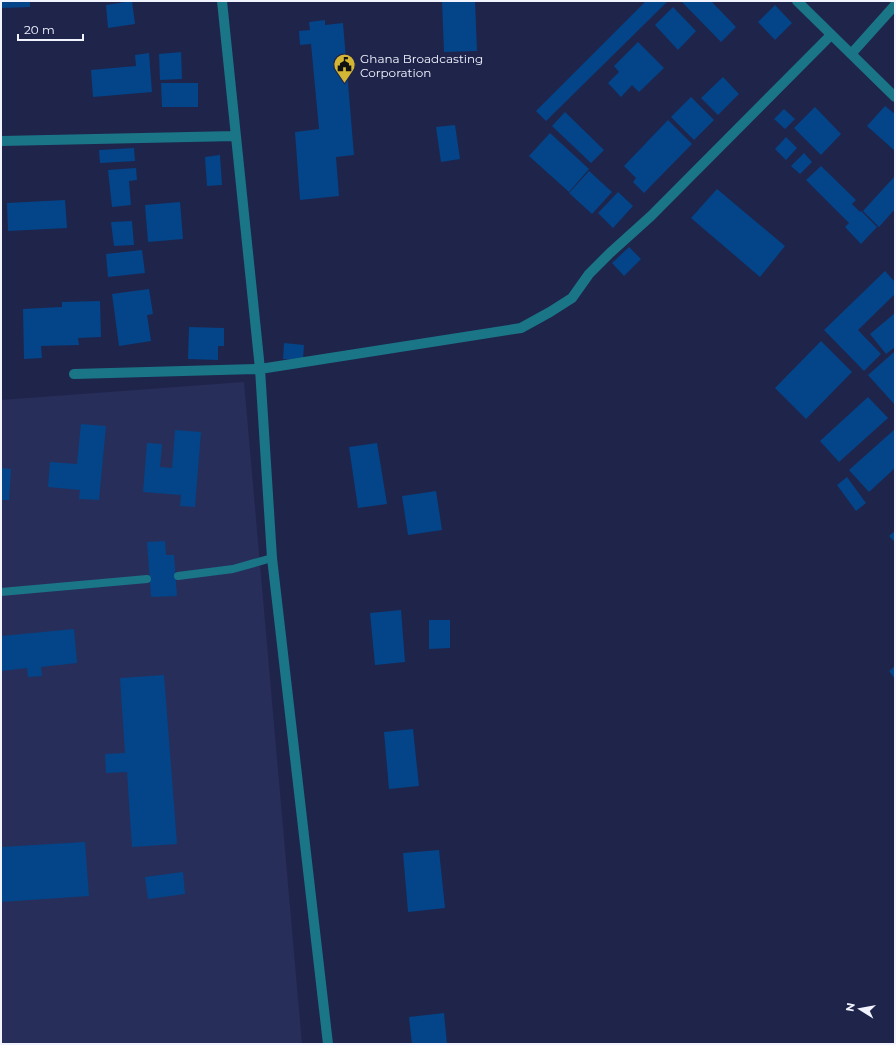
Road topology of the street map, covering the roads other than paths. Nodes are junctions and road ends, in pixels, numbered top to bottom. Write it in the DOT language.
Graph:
graph roads {
  1 [pos="222,1"];
  2 [pos="797,1"];
  3 [pos="895,5"];
  4 [pos="831,35"];
  5 [pos="852,53"];
  6 [pos="895,97"];
  7 [pos="236,136"];
  8 [pos="1,141"];
  9 [pos="260,369"];
  10 [pos="74,374"];
  11 [pos="272,558"];
  12 [pos="178,576"];
  13 [pos="147,579"];
  14 [pos="1,592"];
  15 [pos="328,1044"];
  1 -- 7 [label="street"];
  2 -- 4 [label="street"];
  3 -- 5 [label="street"];
  4 -- 5 [label="street"];
  4 -- 9 [label="street"];
  5 -- 6 [label="street"];
  7 -- 8 [label="street"];
  7 -- 9 [label="street"];
  9 -- 10 [label="street"];
  9 -- 11 [label="street"];
  11 -- 12 [label="lane"];
  11 -- 15 [label="street"];
  13 -- 14 [label="lane"];
}
